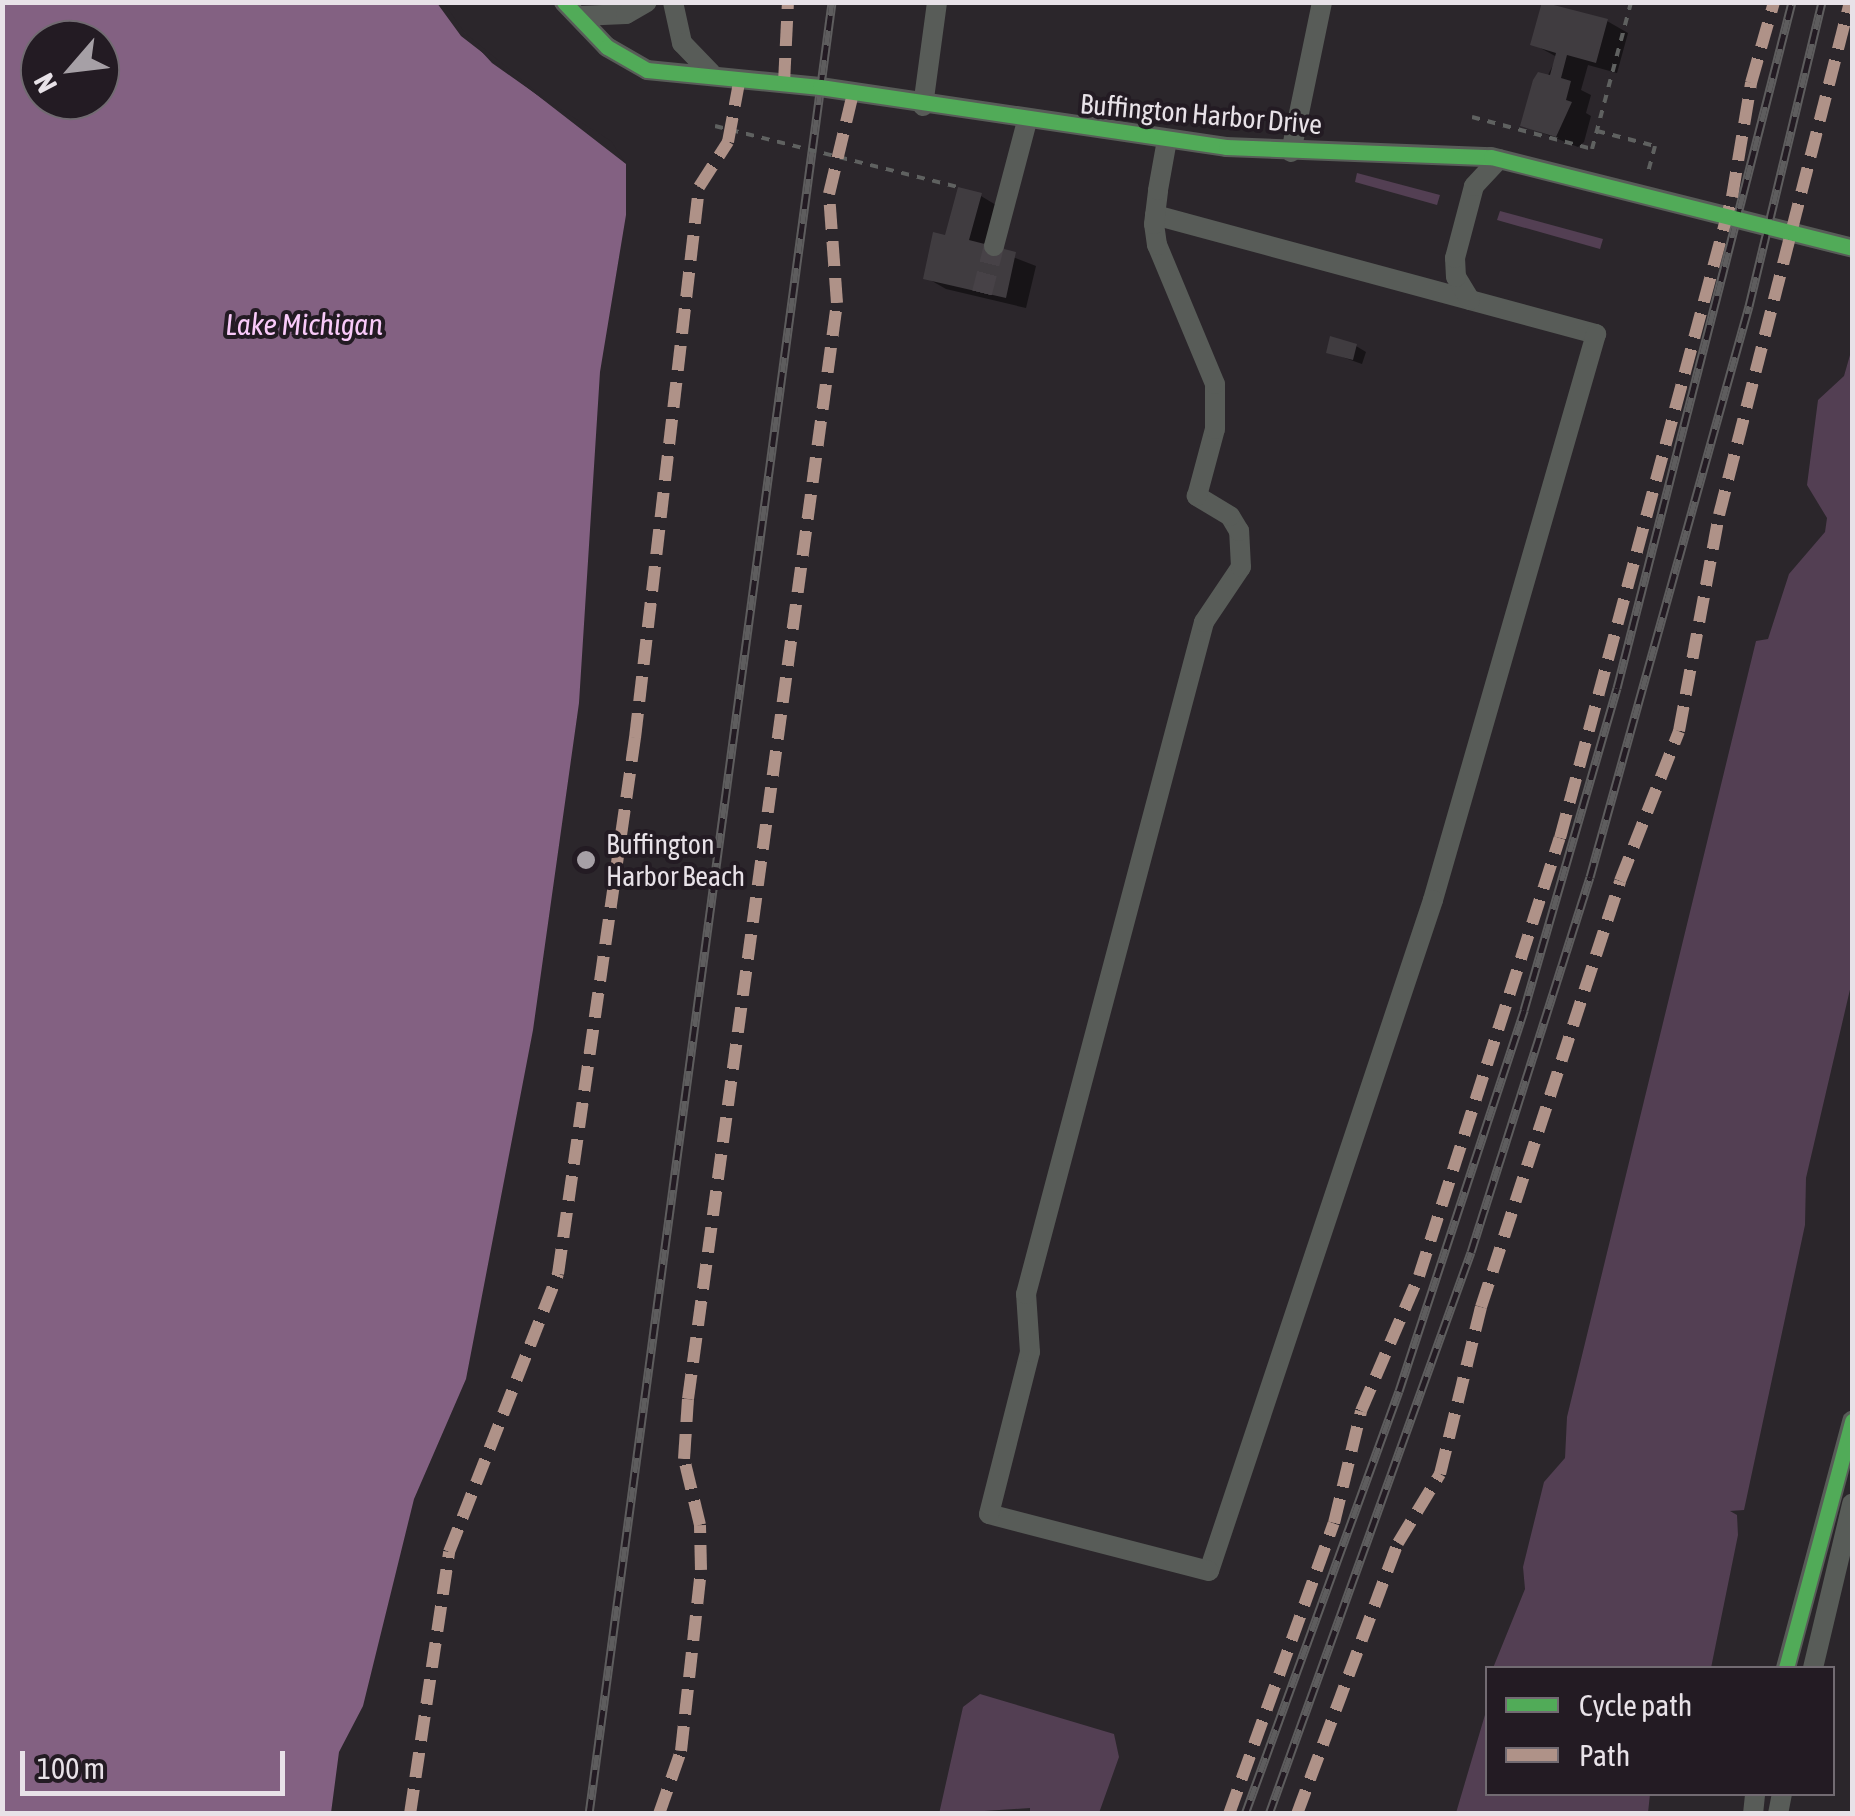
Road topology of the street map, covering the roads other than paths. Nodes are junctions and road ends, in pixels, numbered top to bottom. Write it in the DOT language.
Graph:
graph roads {
  1 [pos="647,2"];
  2 [pos="673,2"];
  3 [pos="938,2"];
  4 [pos="1322,2"];
  5 [pos="572,9"];
  6 [pos="710,73"];
  7 [pos="924,106"];
  8 [pos="1027,121"];
  9 [pos="1167,140"];
  10 [pos="1291,152"];
  11 [pos="1499,159"];
  12 [pos="1155,215"];
  13 [pos="994,246"];
  14 [pos="1852,248"];
  15 [pos="1470,300"];
  16 [pos="1852,1421"];
  17 [pos="1852,1504"];
  18 [pos="1852,1560"];
  19 [pos="1787,1666"];
  20 [pos="1813,1666"];
  21 [pos="1814,1666"];
  1 -- 5 [label="street"];
  2 -- 6 [label="street"];
  3 -- 7 [label="street"];
  4 -- 10 [label="street"];
  5 -- 6 [label="street, Buffington Harbor Drive"];
  6 -- 7 [label="street, Buffington Harbor Drive"];
  7 -- 8 [label="street, Buffington Harbor Drive"];
  8 -- 9 [label="street, Buffington Harbor Drive"];
  8 -- 13 [label="street"];
  9 -- 10 [label="street, Buffington Harbor Drive"];
  9 -- 12 [label="street"];
  10 -- 11 [label="street, Buffington Harbor Drive"];
  11 -- 14 [label="street, Buffington Harbor Drive"];
  11 -- 15 [label="street"];
  12 -- 15 [label="street"];
  12 -- 15 [label="street"];
  16 -- 19 [label="street"];
  17 -- 20 [label="street"];
  18 -- 21 [label="street"];
}
